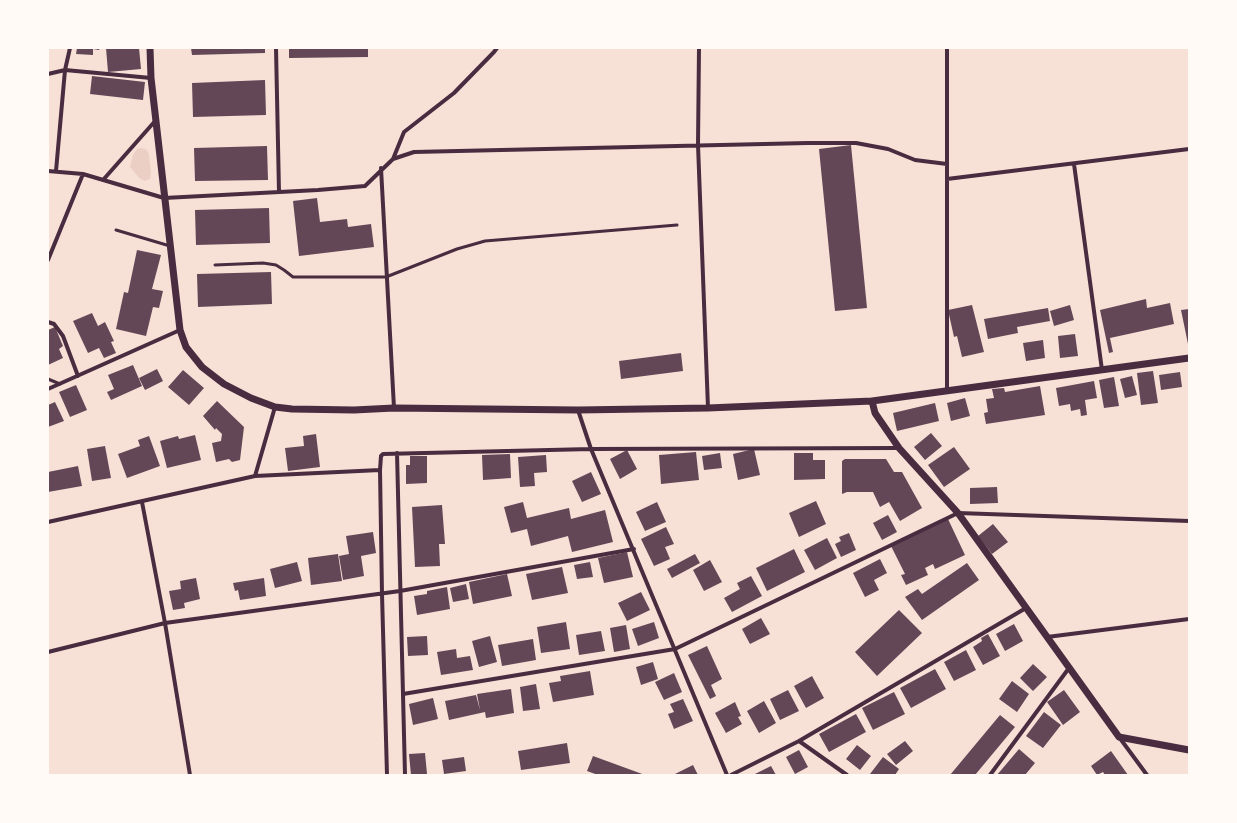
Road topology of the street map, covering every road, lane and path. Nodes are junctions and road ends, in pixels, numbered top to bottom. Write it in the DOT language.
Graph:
graph roads {
  1 [pos="70,48"];
  2 [pos="150,48"];
  3 [pos="276,48"];
  4 [pos="497,48"];
  5 [pos="698,48"];
  6 [pos="947,48"];
  7 [pos="65,70"];
  8 [pos="48,74"];
  9 [pos="151,78"];
  10 [pos="156,120"];
  11 [pos="698,145"];
  12 [pos="1189,149"];
  13 [pos="393,159"];
  14 [pos="947,164"];
  15 [pos="1074,164"];
  16 [pos="381,168"];
  17 [pos="48,171"];
  18 [pos="56,171"];
  19 [pos="83,174"];
  20 [pos="947,179"];
  21 [pos="102,180"];
  22 [pos="279,192"];
  23 [pos="164,198"];
  24 [pos="677,225"];
  25 [pos="116,230"];
  26 [pos="170,246"];
  27 [pos="48,260"];
  28 [pos="215,266"];
  29 [pos="386,277"];
  30 [pos="48,322"];
  31 [pos="180,330"];
  32 [pos="1189,358"];
  33 [pos="1102,370"];
  34 [pos="78,376"];
  35 [pos="48,379"];
  36 [pos="60,384"];
  37 [pos="48,390"];
  38 [pos="947,391"];
  39 [pos="872,401"];
  40 [pos="275,407"];
  41 [pos="394,408"];
  42 [pos="708,408"];
  43 [pos="578,410"];
  44 [pos="899,448"];
  45 [pos="591,449"];
  46 [pos="397,453"];
  47 [pos="380,470"];
  48 [pos="255,476"];
  49 [pos="142,502"];
  50 [pos="958,513"];
  51 [pos="1189,521"];
  52 [pos="48,522"];
  53 [pos="634,549"];
  54 [pos="400,591"];
  55 [pos="382,594"];
  56 [pos="1026,608"];
  57 [pos="1189,619"];
  58 [pos="165,623"];
  59 [pos="1047,637"];
  60 [pos="675,649"];
  61 [pos="48,652"];
  62 [pos="1068,668"];
  63 [pos="403,694"];
  64 [pos="1119,737"];
  65 [pos="798,741"];
  66 [pos="1189,750"];
  67 [pos="190,775"];
  68 [pos="387,775"];
  69 [pos="405,775"];
  70 [pos="727,775"];
  71 [pos="731,775"];
  72 [pos="847,775"];
  73 [pos="990,775"];
  74 [pos="1147,775"];
  1 -- 7 [label="street"];
  2 -- 9 [label="street"];
  3 -- 22 [label="street"];
  4 -- 13 [label="street"];
  5 -- 11 [label="street"];
  6 -- 14 [label="street"];
  7 -- 8 [label="street"];
  7 -- 9 [label="street"];
  7 -- 18 [label="street"];
  9 -- 10 [label="street"];
  10 -- 21 [label="street"];
  10 -- 23 [label="street"];
  11 -- 13 [label="street"];
  11 -- 14 [label="street"];
  11 -- 42 [label="street"];
  12 -- 15 [label="street"];
  13 -- 16 [label="street"];
  14 -- 20 [label="street"];
  15 -- 20 [label="street"];
  15 -- 33 [label="street"];
  16 -- 22 [label="street"];
  16 -- 29 [label="street"];
  17 -- 18 [label="street"];
  18 -- 19 [label="street"];
  19 -- 21 [label="street"];
  19 -- 27 [label="street"];
  20 -- 38 [label="street"];
  21 -- 23 [label="street"];
  22 -- 23 [label="street"];
  23 -- 26 [label="street"];
  24 -- 29 [label="lane"];
  25 -- 26 [label="lane"];
  26 -- 31 [label="street"];
  28 -- 29 [label="lane"];
  29 -- 41 [label="street"];
  30 -- 34 [label="street"];
  31 -- 34 [label="street"];
  31 -- 40 [label="street"];
  32 -- 33 [label="street"];
  33 -- 38 [label="street"];
  34 -- 36 [label="street"];
  35 -- 36 [label="lane"];
  36 -- 37 [label="street"];
  38 -- 39 [label="street"];
  39 -- 42 [label="street"];
  39 -- 44 [label="street"];
  40 -- 41 [label="street"];
  40 -- 48 [label="street"];
  41 -- 43 [label="street"];
  42 -- 43 [label="street"];
  43 -- 45 [label="street"];
  44 -- 45 [label="street"];
  44 -- 50 [label="street"];
  45 -- 46 [label="street"];
  45 -- 53 [label="street"];
  46 -- 47 [label="street"];
  46 -- 54 [label="street"];
  47 -- 48 [label="street"];
  47 -- 55 [label="street"];
  48 -- 49 [label="street"];
  49 -- 52 [label="street"];
  49 -- 58 [label="street"];
  50 -- 51 [label="street"];
  50 -- 56 [label="street"];
  50 -- 60 [label="street"];
  53 -- 54 [label="street"];
  53 -- 60 [label="street"];
  54 -- 55 [label="street"];
  54 -- 63 [label="street"];
  55 -- 58 [label="street"];
  55 -- 68 [label="street"];
  56 -- 59 [label="street"];
  56 -- 65 [label="street"];
  57 -- 59 [label="street"];
  58 -- 61 [label="street"];
  58 -- 67 [label="street"];
  59 -- 62 [label="street"];
  60 -- 63 [label="street"];
  60 -- 70 [label="street"];
  62 -- 64 [label="street"];
  62 -- 73 [label="street"];
  63 -- 69 [label="street"];
  64 -- 66 [label="street"];
  64 -- 74 [label="street"];
  65 -- 71 [label="street"];
  65 -- 72 [label="street"];
}
